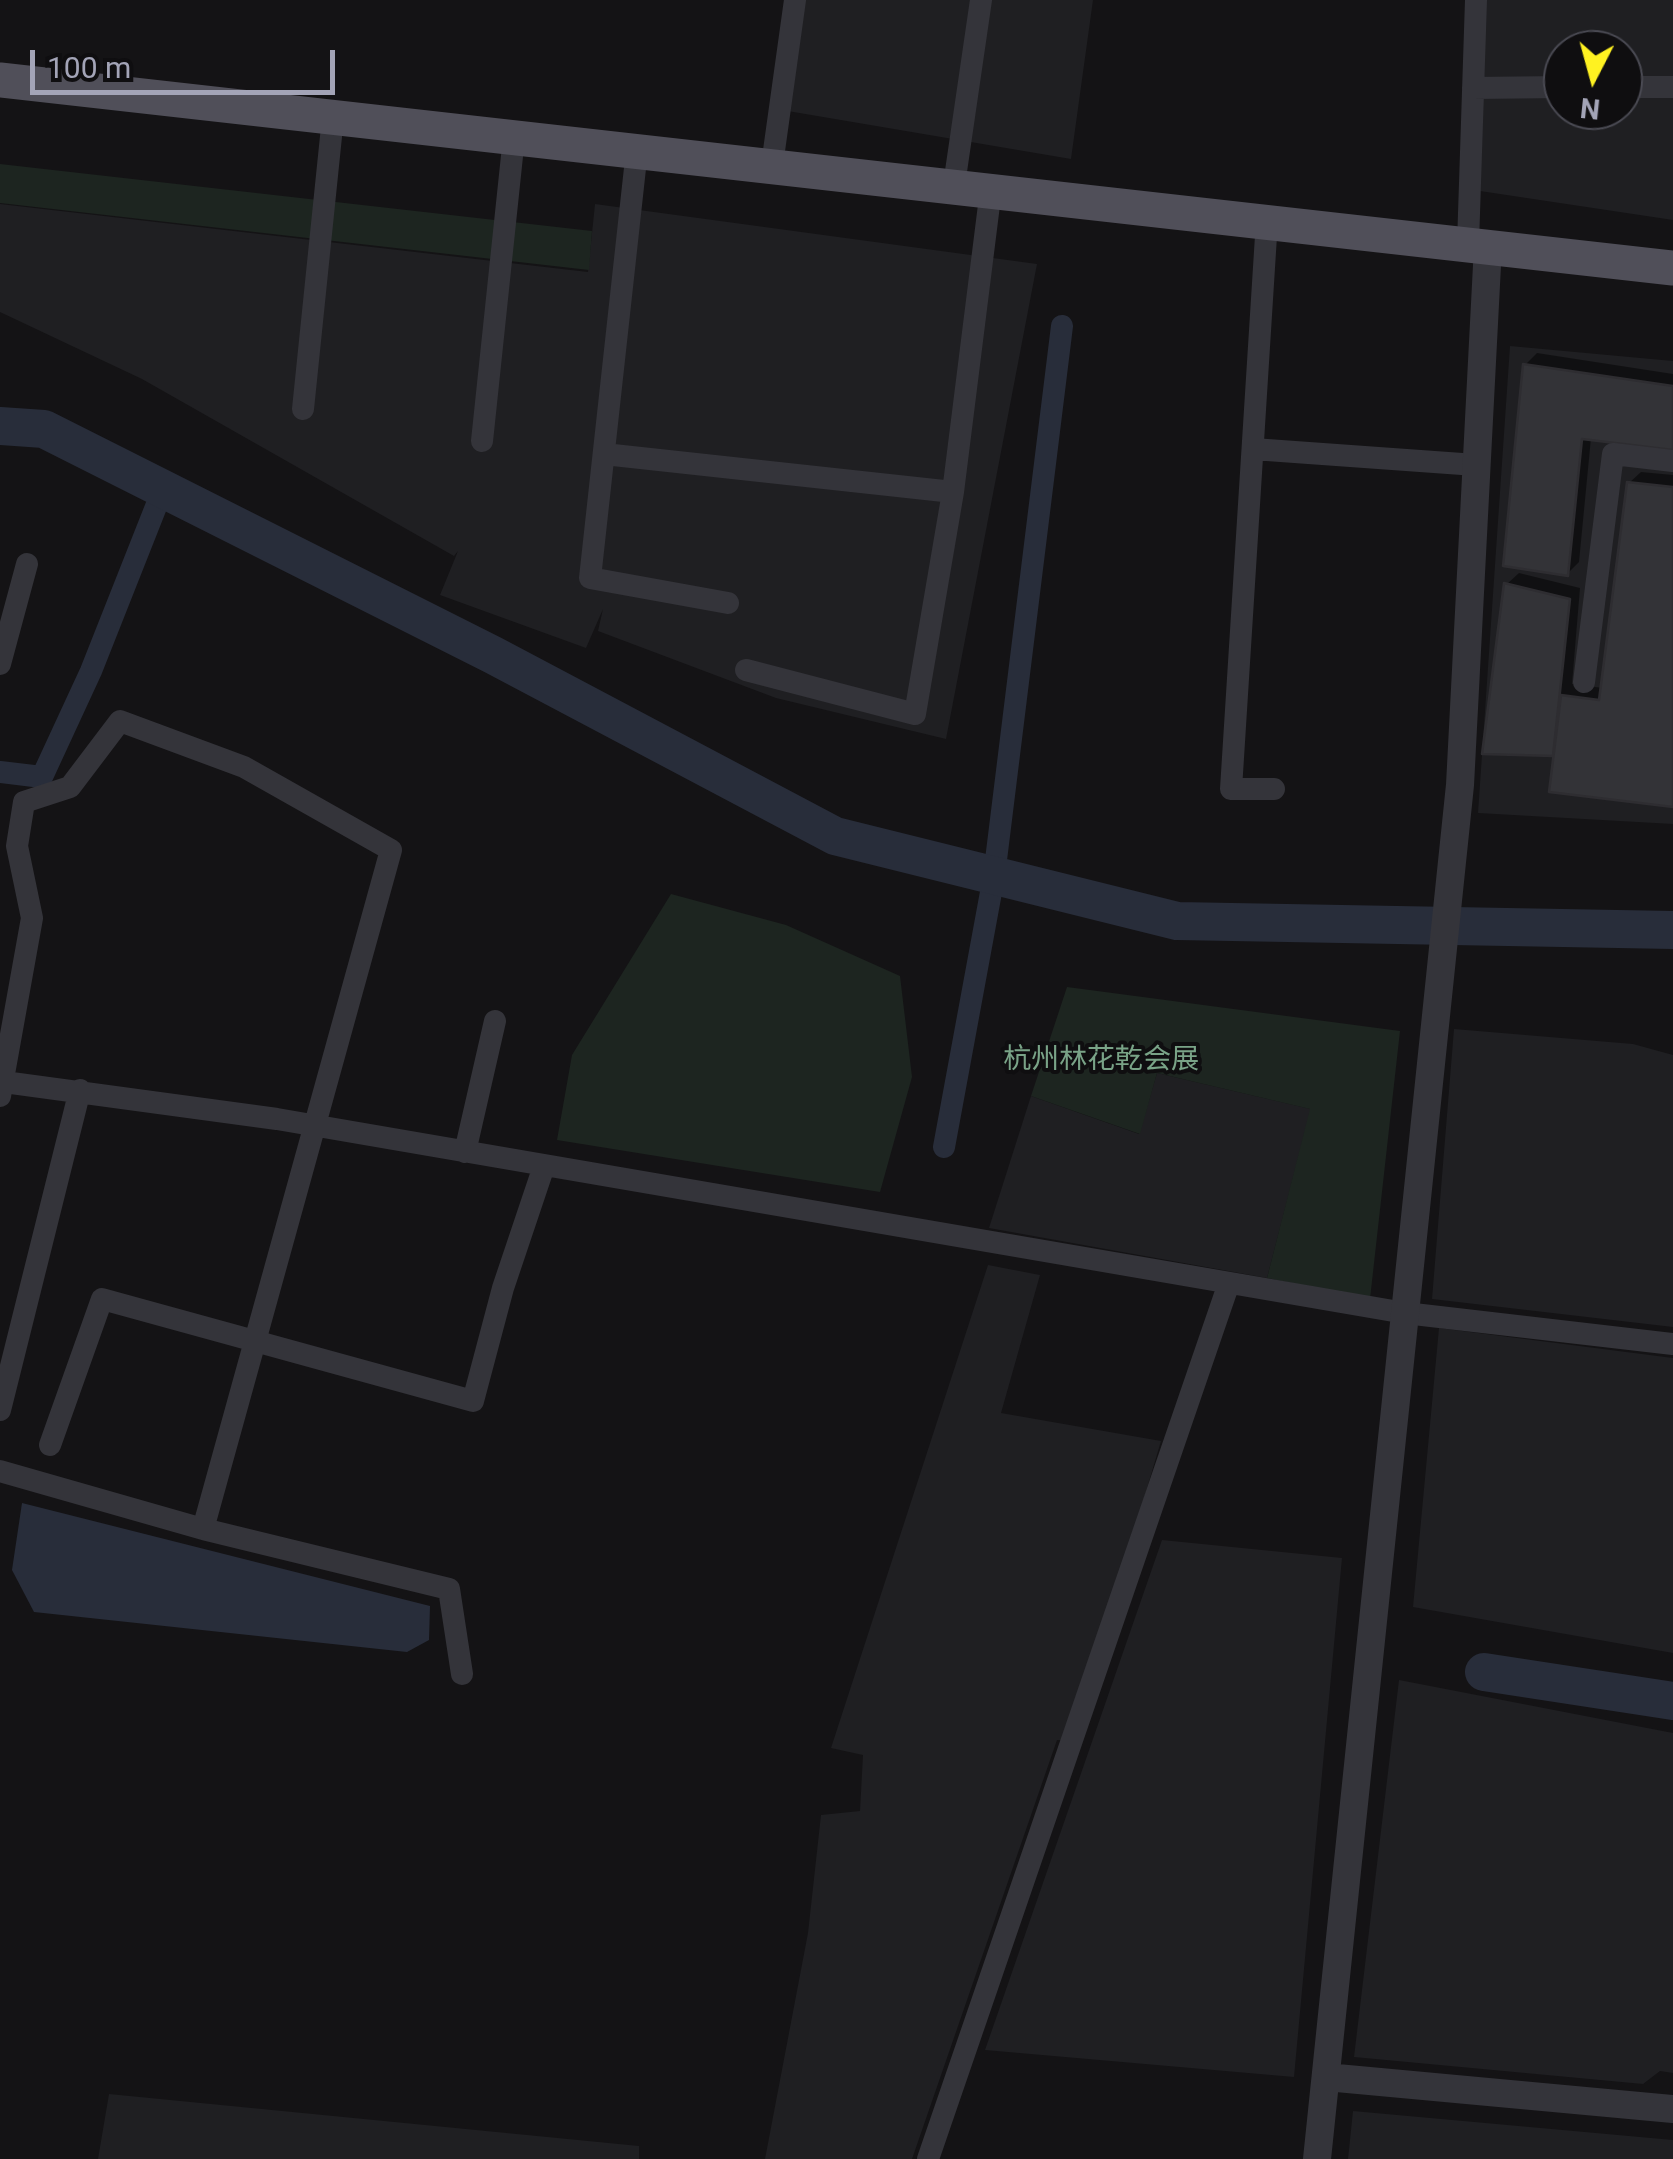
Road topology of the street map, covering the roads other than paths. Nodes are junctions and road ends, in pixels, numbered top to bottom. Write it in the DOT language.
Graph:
graph roads {
  1 [pos="794,0"];
  2 [pos="981,0"];
  3 [pos="1476,0"];
  4 [pos="0,80"];
  5 [pos="1543,87"];
  6 [pos="1643,87"];
  7 [pos="1673,87"];
  8 [pos="1473,88"];
  9 [pos="334,116"];
  10 [pos="514,136"];
  11 [pos="637,150"];
  12 [pos="772,165"];
  13 [pos="954,185"];
  14 [pos="992,189"];
  15 [pos="1267,220"];
  16 [pos="1478,245"];
  17 [pos="1673,268"];
  18 [pos="303,409"];
  19 [pos="482,440"];
  20 [pos="1253,448"];
  21 [pos="604,454"];
  22 [pos="1673,461"];
  23 [pos="1476,464"];
  24 [pos="953,492"];
  25 [pos="27,564"];
  26 [pos="728,603"];
  27 [pos="0,664"];
  28 [pos="746,670"];
  29 [pos="1584,682"];
  30 [pos="1274,790"];
  31 [pos="11,808"];
  32 [pos="494,1021"];
  33 [pos="2,1089"];
  34 [pos="80,1090"];
  35 [pos="311,1125"];
  36 [pos="465,1152"];
  37 [pos="544,1166"];
  38 [pos="1229,1284"];
  39 [pos="1405,1313"];
  40 [pos="256,1342"];
  41 [pos="1673,1344"];
  42 [pos="0,1410"];
  43 [pos="50,1445"];
  44 [pos="0,1470"];
  45 [pos="203,1528"];
  46 [pos="462,1674"];
  47 [pos="1326,2077"];
  48 [pos="1673,2109"];
  49 [pos="928,2159"];
  50 [pos="1317,2159"];
  1 -- 12 [label="street"];
  2 -- 13 [label="street"];
  3 -- 8 [label="street"];
  4 -- 9 [label="main road"];
  5 -- 8 [label="street"];
  6 -- 7 [label="street"];
  8 -- 16 [label="street"];
  9 -- 10 [label="main road"];
  9 -- 18 [label="street"];
  10 -- 11 [label="main road"];
  10 -- 19 [label="street"];
  11 -- 12 [label="main road"];
  11 -- 21 [label="street"];
  12 -- 13 [label="main road"];
  13 -- 14 [label="main road"];
  14 -- 15 [label="main road"];
  14 -- 24 [label="street"];
  15 -- 16 [label="main road"];
  15 -- 20 [label="street"];
  16 -- 17 [label="main road"];
  16 -- 23 [label="street"];
  20 -- 23 [label="street"];
  20 -- 30 [label="street"];
  21 -- 24 [label="street"];
  21 -- 26 [label="street"];
  22 -- 29 [label="street"];
  23 -- 39 [label="street"];
  24 -- 28 [label="street"];
  25 -- 27 [label="street"];
  31 -- 33 [label="street"];
  31 -- 35 [label="street"];
  32 -- 36 [label="street"];
  33 -- 34 [label="street"];
  34 -- 35 [label="street"];
  34 -- 42 [label="street"];
  35 -- 36 [label="street"];
  35 -- 40 [label="street"];
  36 -- 37 [label="street"];
  37 -- 38 [label="street"];
  37 -- 40 [label="street"];
  38 -- 39 [label="street"];
  38 -- 49 [label="street"];
  39 -- 41 [label="street"];
  39 -- 47 [label="street"];
  40 -- 43 [label="street"];
  40 -- 45 [label="street"];
  44 -- 45 [label="street"];
  45 -- 46 [label="street"];
  47 -- 48 [label="street"];
  47 -- 50 [label="street"];
}
